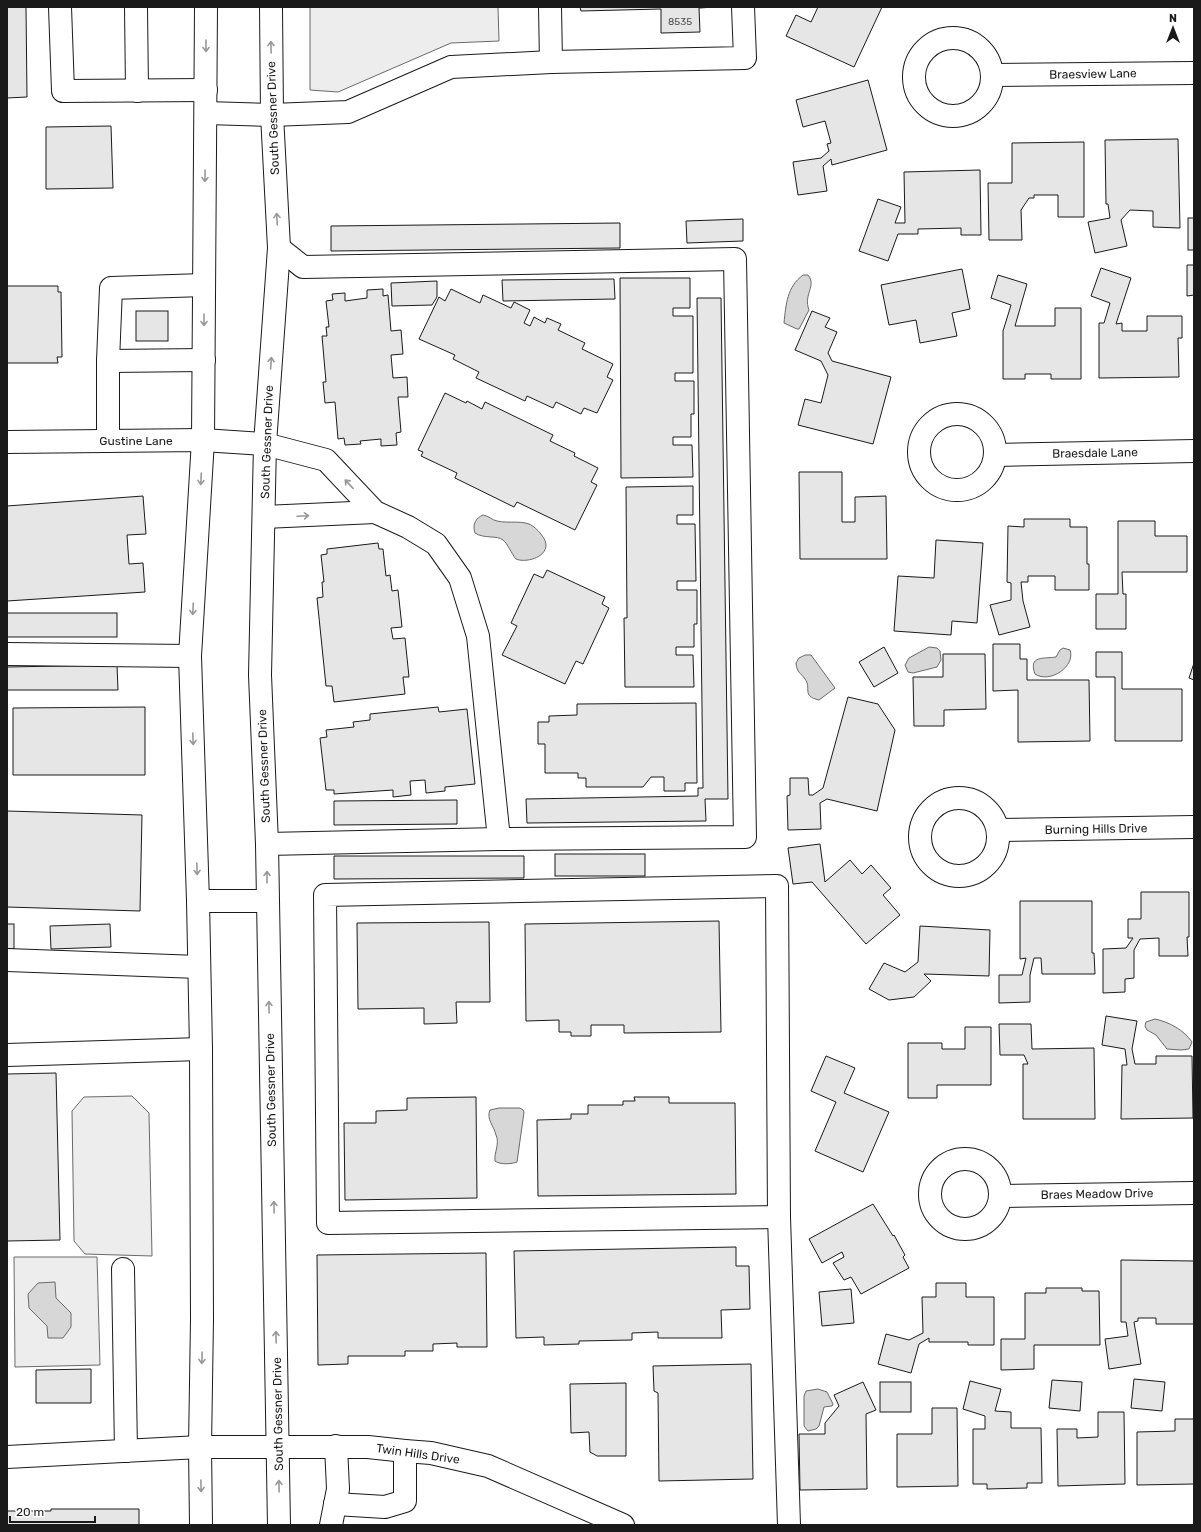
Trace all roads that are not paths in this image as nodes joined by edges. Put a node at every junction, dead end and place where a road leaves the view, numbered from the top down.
1 (60, 7) edge
2 (136, 7) edge
3 (206, 7) edge
4 (271, 7) edge
5 (550, 7) edge
6 (743, 7) edge
7 (551, 62) junction
8 (1194, 73) edge
9 (992, 75) dead end
10 (206, 90) junction
11 (137, 91) junction
12 (206, 113) junction
13 (272, 115) junction
14 (279, 248) junction
15 (204, 285) junction
16 (204, 360) junction
17 (108, 361) junction
18 (203, 440) junction
19 (108, 441) junction
20 (7, 442) edge
21 (265, 444) junction
22 (1194, 451) edge
23 (995, 455) dead end
24 (375, 512) junction
25 (264, 517) junction
26 (7, 654) edge
27 (190, 656) junction
28 (1194, 827) edge
29 (998, 830) dead end
30 (499, 838) junction
31 (267, 844) junction
32 (198, 901) junction
33 (267, 901) junction
34 (7, 960) edge
35 (199, 967) junction
36 (201, 1048) junction
37 (7, 1056) edge
38 (1194, 1193) edge
39 (1001, 1196) dead end
40 (779, 1217) junction
41 (123, 1269) dead end
42 (279, 1446) junction
43 (336, 1446) junction
44 (200, 1447) junction
45 (126, 1451) junction
46 (405, 1451) junction
47 (7, 1457) edge
48 (335, 1504) junction
49 (201, 1525) edge
50 (279, 1525) edge
51 (331, 1525) edge
52 (623, 1525) edge
53 (790, 1525) edge

1 - 11 main road
2 - 11 main road
3 -> 10 main road
13 -> 4 main road, South Gessner Drive
5 - 7 main road
6 - 7 main road
7 - 13 main road
8 - 9 main road, Braesview Lane
10 - 11 main road
10 - 12 main road
12 - 13 main road
12 -> 15 main road
14 -> 13 main road, South Gessner Drive
21 -> 14 main road, South Gessner Drive
14 - 30 main road
15 -> 16 main road
15 - 17 main road
16 - 17 main road
16 - 18 main road
17 - 19 main road
18 - 19 main road, Gustine Lane
18 - 21 main road, Gustine Lane
18 -> 27 main road
19 - 20 main road, Gustine Lane
24 -> 21 main road, Gustine Lane
21 - 25 main road, South Gessner Drive
22 - 23 main road, Braesdale Lane
25 -> 24 main road
24 - 30 main road
25 - 31 main road, South Gessner Drive
26 - 27 main road
27 -> 32 main road
28 - 29 main road, Burning Hills Drive
30 - 31 main road
33 -> 31 main road, South Gessner Drive
32 - 33 main road
32 - 35 main road
42 -> 33 main road, South Gessner Drive
34 - 35 main road
35 - 36 main road
36 - 37 main road
36 -> 44 main road
38 - 39 main road, Braes Meadow Drive
40 - 40 main road
40 - 53 main road
41 - 45 main road
42 - 43 main road, Twin Hills Drive
42 - 44 main road, Twin Hills Drive
50 -> 42 main road, South Gessner Drive
43 - 46 main road, Twin Hills Drive
43 - 48 main road
44 - 45 main road, Twin Hills Drive
44 -> 49 main road
45 - 47 main road, Twin Hills Drive
46 - 48 main road
46 - 52 main road, Twin Hills Drive
48 - 51 main road

